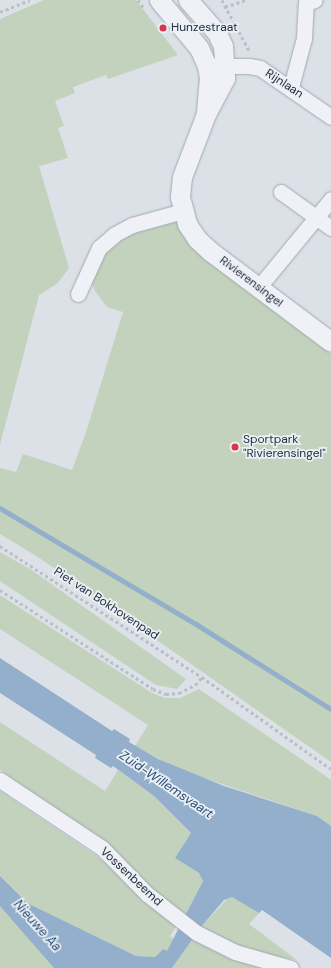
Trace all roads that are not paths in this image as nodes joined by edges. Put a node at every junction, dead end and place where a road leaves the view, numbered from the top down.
1 (159, 0) edge
2 (188, 0) edge
3 (315, 0) edge
4 (216, 66) junction
5 (291, 87) junction
6 (331, 117) edge
7 (281, 192) dead end
8 (331, 199) edge
9 (183, 211) junction
10 (316, 217) junction
11 (331, 228) edge
12 (258, 288) junction
13 (78, 294) dead end
14 (331, 342) edge
15 (0, 780) edge
16 (291, 968) edge

1 - 4 street, Rivierensingel
2 - 4 street, Rivierensingel
3 - 5 street
4 - 5 street, Rijnlaan
4 - 9 street, Rivierensingel
5 - 6 street, Rijnlaan
7 - 10 street
8 - 10 street
9 - 12 street, Rivierensingel
9 - 13 street
10 - 11 street
10 - 12 street
12 - 14 street, Rivierensingel
15 - 16 street, Vossenbeemd

